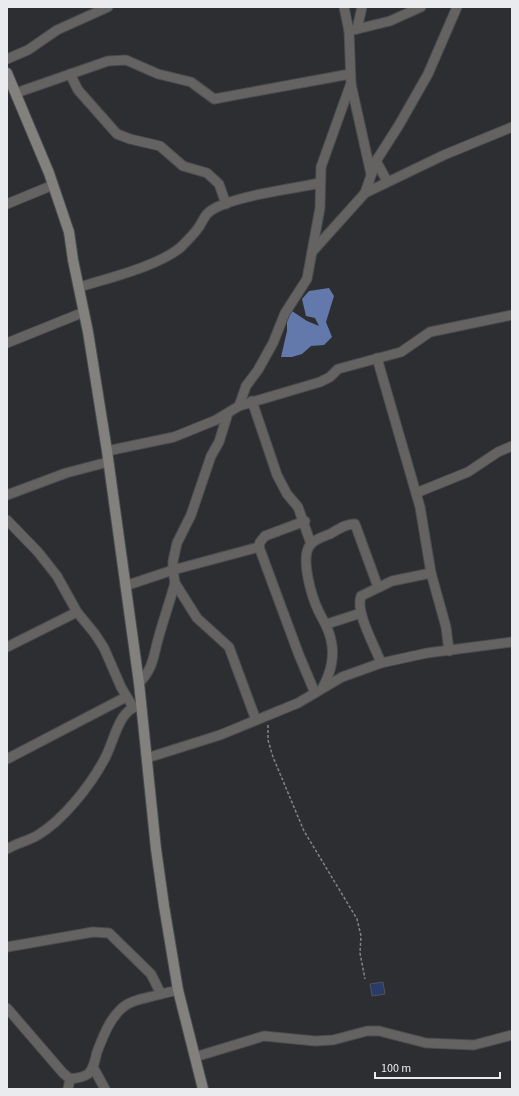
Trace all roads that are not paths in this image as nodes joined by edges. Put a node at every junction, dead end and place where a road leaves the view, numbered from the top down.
1 (108, 7) edge
2 (344, 7) edge
3 (362, 7) edge
4 (421, 7) edge
5 (457, 7) edge
6 (353, 30) junction
7 (7, 59) edge
8 (7, 73) edge
9 (70, 74) junction
10 (350, 78) junction
11 (16, 93) junction
12 (512, 127) edge
13 (376, 161) junction
14 (371, 174) junction
15 (387, 181) junction
16 (320, 183) junction
17 (53, 185) junction
18 (365, 193) junction
19 (7, 204) edge
20 (226, 204) junction
21 (312, 252) junction
22 (80, 287) junction
23 (84, 312) junction
24 (512, 315) edge
25 (7, 343) edge
26 (378, 358) junction
27 (252, 401) junction
28 (239, 406) junction
29 (228, 413) junction
30 (512, 446) edge
31 (107, 457) junction
32 (416, 493) junction
33 (7, 495) edge
34 (7, 520) edge
35 (305, 522) junction
36 (311, 544) junction
37 (259, 547) junction
38 (173, 570) junction
39 (431, 573) junction
40 (175, 583) junction
41 (125, 586) junction
42 (378, 587) junction
43 (77, 612) junction
44 (361, 613) junction
45 (327, 624) junction
46 (512, 642) edge
47 (7, 647) edge
48 (449, 651) junction
49 (381, 663) junction
50 (139, 683) junction
51 (323, 687) junction
52 (315, 692) junction
53 (126, 697) junction
54 (137, 706) junction
55 (256, 720) junction
56 (147, 758) junction
57 (7, 759) edge
58 (7, 849) edge
59 (7, 947) edge
60 (178, 990) junction
61 (161, 994) junction
62 (7, 1008) edge
63 (512, 1035) edge
64 (195, 1057) junction
65 (93, 1067) junction
66 (70, 1079) junction
67 (68, 1089) edge
68 (105, 1089) edge
69 (203, 1089) edge

1 - 7 street
2 - 6 street
3 - 6 street
4 - 6 street
5 - 13 street
6 - 10 street
8 - 11 street
9 - 10 street
9 - 11 street
9 - 20 street
10 - 14 street
10 - 16 street
11 - 17 street
12 - 15 street
13 - 14 street
13 - 15 street
14 - 18 street
15 - 18 street
16 - 20 street
16 - 21 street
17 - 19 street
17 - 22 street
18 - 21 street
20 - 22 street
21 - 28 street
22 - 23 street
23 - 25 street
23 - 31 street
24 - 26 street
26 - 27 street
26 - 32 street
27 - 28 street
27 - 35 street
28 - 29 street
29 - 31 street
29 - 38 street
30 - 32 street
31 - 33 street
31 - 41 street
32 - 39 street
34 - 43 street
35 - 36 street
35 - 37 street
36 - 42 street
36 - 45 street
37 - 38 street
37 - 52 street
38 - 40 street
38 - 41 street
39 - 42 street
39 - 48 street
40 - 50 street
40 - 55 street
41 - 50 street
42 - 44 street
43 - 47 street
43 - 53 street
44 - 45 street
44 - 49 street
45 - 51 street
46 - 48 street
48 - 49 street
49 - 51 street
50 - 54 street
51 - 52 street
52 - 55 street
53 - 54 street
53 - 57 street
54 - 56 street
54 - 58 street
55 - 56 street
56 - 60 street
59 - 61 street
60 - 61 street
60 - 64 street
61 - 65 street
62 - 66 street
63 - 64 street
64 - 69 street
65 - 66 street
65 - 68 street
66 - 67 street

